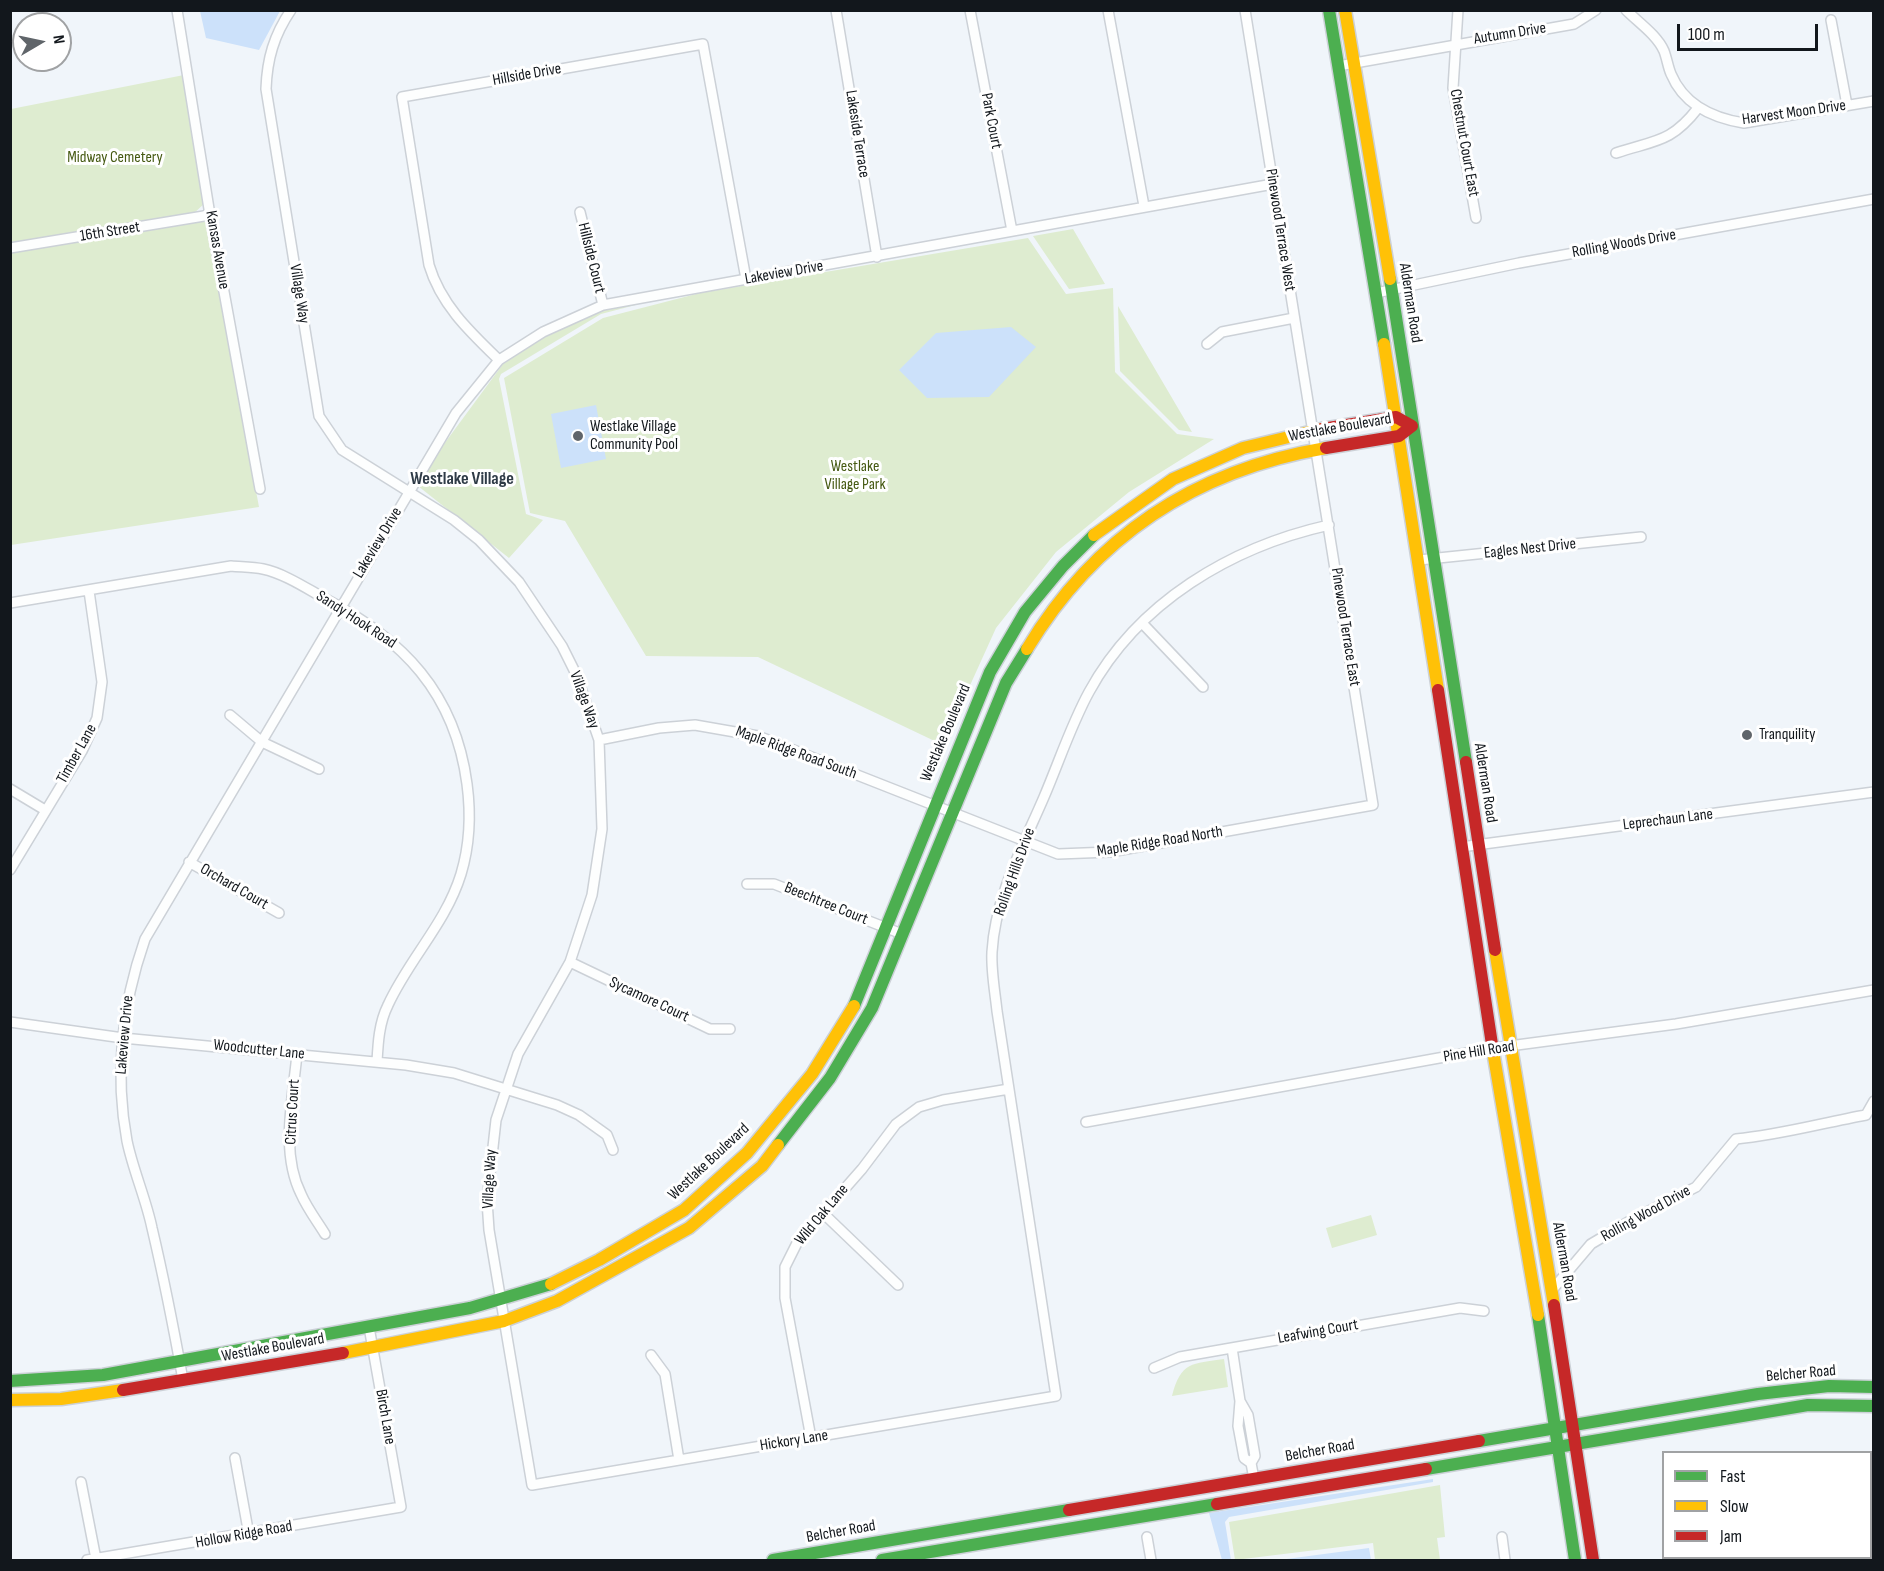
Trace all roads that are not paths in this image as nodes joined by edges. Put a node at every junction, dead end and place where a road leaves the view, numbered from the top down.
1 (177, 10) edge
2 (291, 10) edge
3 (836, 10) edge
4 (970, 10) edge
5 (1108, 10) edge
6 (1245, 10) edge
7 (1329, 10) edge
8 (1345, 10) edge
9 (1458, 10) edge
10 (1596, 10) edge
11 (1626, 10) edge
12 (1831, 20) dead end
13 (1455, 44) junction
14 (1353, 64) junction
15 (1338, 66) junction
16 (1874, 100) edge
17 (1847, 105) junction
18 (1698, 108) junction
19 (1616, 153) dead end
20 (1273, 184) junction
21 (1874, 199) edge
22 (1144, 206) junction
23 (580, 212) dead end
24 (210, 215) junction
25 (1476, 218) dead end
26 (1012, 231) junction
27 (10, 248) edge
28 (877, 256) junction
29 (746, 279) junction
30 (1392, 289) junction
31 (1376, 293) junction
32 (603, 305) junction
33 (1294, 318) junction
34 (1207, 344) dead end
35 (499, 360) junction
36 (1395, 417) junction
37 (1412, 426) junction
38 (1313, 431) junction
39 (1399, 436) junction
40 (1317, 449) junction
41 (260, 489) dead end
42 (409, 492) junction
43 (1329, 525) junction
44 (1641, 537) dead end
45 (1434, 559) junction
46 (1419, 560) junction
47 (89, 591) junction
48 (10, 603) edge
49 (341, 606) junction
50 (1143, 624) junction
51 (1203, 687) dead end
52 (230, 715) dead end
53 (599, 741) junction
54 (262, 742) junction
55 (319, 769) dead end
56 (10, 789) edge
57 (1874, 792) edge
58 (1373, 805) joint
59 (933, 806) junction
60 (45, 810) junction
61 (952, 814) junction
62 (1024, 843) junction
63 (1478, 844) junction
64 (1461, 847) junction
65 (189, 862) junction
66 (10, 870) edge
67 (747, 884) dead end
68 (279, 913) dead end
69 (885, 928) junction
70 (902, 934) junction
71 (570, 962) junction
72 (1874, 990) edge
73 (10, 1022) edge
74 (730, 1029) dead end
75 (123, 1038) junction
76 (1510, 1047) junction
77 (1494, 1048) junction
78 (297, 1054) junction
79 (376, 1062) junction
80 (1009, 1089) junction
81 (505, 1091) junction
82 (1874, 1101) edge
83 (1086, 1122) dead end
84 (613, 1150) dead end
85 (824, 1214) junction
86 (326, 1234) dead end
87 (898, 1285) dead end
88 (1552, 1290) junction
89 (500, 1300) junction
90 (1484, 1311) dead end
91 (504, 1321) junction
92 (369, 1326) junction
93 (373, 1348) junction
94 (1232, 1348) junction
95 (651, 1355) dead end
96 (179, 1361) junction
97 (1154, 1368) dead end
98 (10, 1380) edge
99 (183, 1380) junction
100 (1874, 1387) edge
101 (1056, 1396) joint
102 (10, 1400) edge
103 (1240, 1401) junction
104 (1874, 1406) edge
105 (1249, 1424) junction
106 (1238, 1426) junction
107 (1574, 1426) junction
108 (1557, 1428) junction
109 (811, 1438) junction
110 (1574, 1443) junction
111 (1558, 1444) junction
112 (235, 1458) dead end
113 (679, 1460) junction
114 (1251, 1463) junction
115 (1254, 1479) junction
116 (81, 1482) dead end
117 (532, 1485) joint
118 (1257, 1497) junction
119 (400, 1507) joint
120 (249, 1535) junction
121 (1147, 1537) dead end
122 (1502, 1537) dead end
123 (92, 1560) edge
124 (773, 1560) edge
125 (882, 1560) edge
126 (1151, 1560) edge
127 (1506, 1560) edge
128 (1575, 1560) edge
129 (1593, 1560) edge

1 - 24 street, Kansas Avenue
2 - 42 street, Village Way
3 - 28 street, Lakeside Terrace
4 - 26 street, Park Court
5 - 22 street
6 - 20 street, Pinewood Terrace West
7 - 15 main road, Alderman Road
8 - 14 main road, Alderman Road
9 - 13 street, Chestnut Court East
10 - 13 street, Autumn Drive
11 - 18 street, Harvest Moon Drive
12 - 17 street
13 - 14 street
13 - 25 street, Chestnut Court East
14 - 15 street
14 - 30 main road, Alderman Road
15 - 31 main road, Alderman Road
16 - 17 street, Harvest Moon Drive
17 - 18 street, Harvest Moon Drive
18 - 19 street
20 - 22 street, Lakeview Drive
20 - 33 street, Pinewood Terrace West
21 - 30 street, Rolling Woods Drive
22 - 26 street, Lakeview Drive
23 - 32 street, Hillside Court
24 - 27 street, 16th Street
24 - 41 street, Kansas Avenue
26 - 28 street, Lakeview Drive
28 - 29 street, Lakeview Drive
29 - 32 street, Lakeview Drive
29 - 35 street, Hillside Drive
30 - 31 street, Rolling Woods Drive
30 - 37 main road, Alderman Road
31 - 36 main road, Alderman Road
32 - 35 street, Lakeview Drive
33 - 34 street
33 - 38 street, Pinewood Terrace West
35 - 42 street, Lakeview Drive
36 - 37 main road, Westlake Boulevard
36 - 38 main road, Westlake Boulevard
36 - 39 main road, Alderman Road
37 - 39 main road, Westlake Boulevard
37 - 45 main road, Alderman Road
38 - 40 street, Pinewood Terrace West
38 - 59 main road, Westlake Boulevard
39 - 40 main road, Westlake Boulevard
39 - 46 main road, Alderman Road
40 - 43 street, Pinewood Terrace East
40 - 61 main road, Westlake Boulevard
42 - 49 street, Lakeview Drive
42 - 53 street, Village Way
43 - 50 street, Rolling Hills Drive
43 - 58 street, Pinewood Terrace East
44 - 45 street, Eagles Nest Drive
45 - 46 street, Eagles Nest Drive
45 - 63 main road, Alderman Road
46 - 64 main road, Alderman Road
47 - 48 street, Sandy Hook Road
47 - 49 street, Sandy Hook Road
47 - 60 street, Timber Lane
49 - 54 street, Lakeview Drive
49 - 79 street, Sandy Hook Road
50 - 51 street
50 - 62 street, Rolling Hills Drive
52 - 54 street
53 - 59 street, Maple Ridge Road South
53 - 71 street, Village Way
54 - 55 street
54 - 65 street, Lakeview Drive
56 - 60 street
57 - 63 street, Leprechaun Lane
58 - 62 street, Maple Ridge Road North
59 - 61 street, Maple Ridge Road South
59 - 69 main road, Westlake Boulevard
60 - 66 street, Timber Lane
61 - 62 street, Maple Ridge Road North
61 - 70 main road, Westlake Boulevard
62 - 80 street, Rolling Hills Drive
63 - 64 street, Leprechaun Lane
63 - 76 main road, Alderman Road
64 - 77 main road, Alderman Road
65 - 68 street, Orchard Court
65 - 75 street, Lakeview Drive
67 - 69 street, Beechtree Court
69 - 70 street, Beechtree Court
69 - 89 main road, Westlake Boulevard
70 - 91 main road, Westlake Boulevard
71 - 74 street, Sycamore Court
71 - 81 street, Village Way
72 - 76 street, Pine Hill Road
73 - 75 street, Woodcutter Lane
75 - 78 street, Woodcutter Lane
75 - 96 street, Lakeview Drive
76 - 77 street, Pine Hill Road
76 - 88 main road, Alderman Road
77 - 83 street, Pine Hill Road
77 - 108 main road, Alderman Road
78 - 79 street, Woodcutter Lane
78 - 86 street, Citrus Court
79 - 81 street, Woodcutter Lane
80 - 85 street, Wild Oak Lane
80 - 101 street, Rolling Hills Drive
81 - 84 street, Woodcutter Lane
81 - 89 street, Village Way
82 - 88 street, Rolling Wood Drive
85 - 87 street
85 - 109 street, Wild Oak Lane
88 - 107 main road, Alderman Road
89 - 91 street, Village Way
89 - 92 main road, Westlake Boulevard
90 - 94 street, Leafwing Court
91 - 93 main road, Westlake Boulevard
91 - 117 street, Village Way
92 - 93 street, Birch Lane
92 - 96 main road, Westlake Boulevard
93 - 99 main road, Westlake Boulevard
93 - 119 street, Birch Lane
94 - 97 street, Leafwing Court
94 - 103 street
95 - 113 street
96 - 98 main road, Westlake Boulevard
96 - 99 street, Lakeview Drive
99 - 102 main road, Westlake Boulevard
100 - 107 main road, Belcher Road
101 - 109 street, Hickory Lane
103 - 105 street
103 - 106 street
104 - 110 main road, Belcher Road
105 - 106 street
105 - 114 street
106 - 114 street
107 - 108 main road, Belcher Road
107 - 110 main road, Alderman Road
108 - 111 main road, Alderman Road
108 - 115 main road, Belcher Road
109 - 113 street, Hickory Lane
110 - 111 main road, Belcher Road
110 - 129 main road, Alderman Road
111 - 118 main road, Belcher Road
111 - 128 main road, Alderman Road
112 - 120 street
113 - 117 street, Hickory Lane
114 - 115 street
115 - 118 main road
115 - 124 main road, Belcher Road
116 - 123 street
118 - 125 main road, Belcher Road
119 - 120 street, Hollow Ridge Road
120 - 123 street, Hollow Ridge Road
121 - 126 street
122 - 127 street

